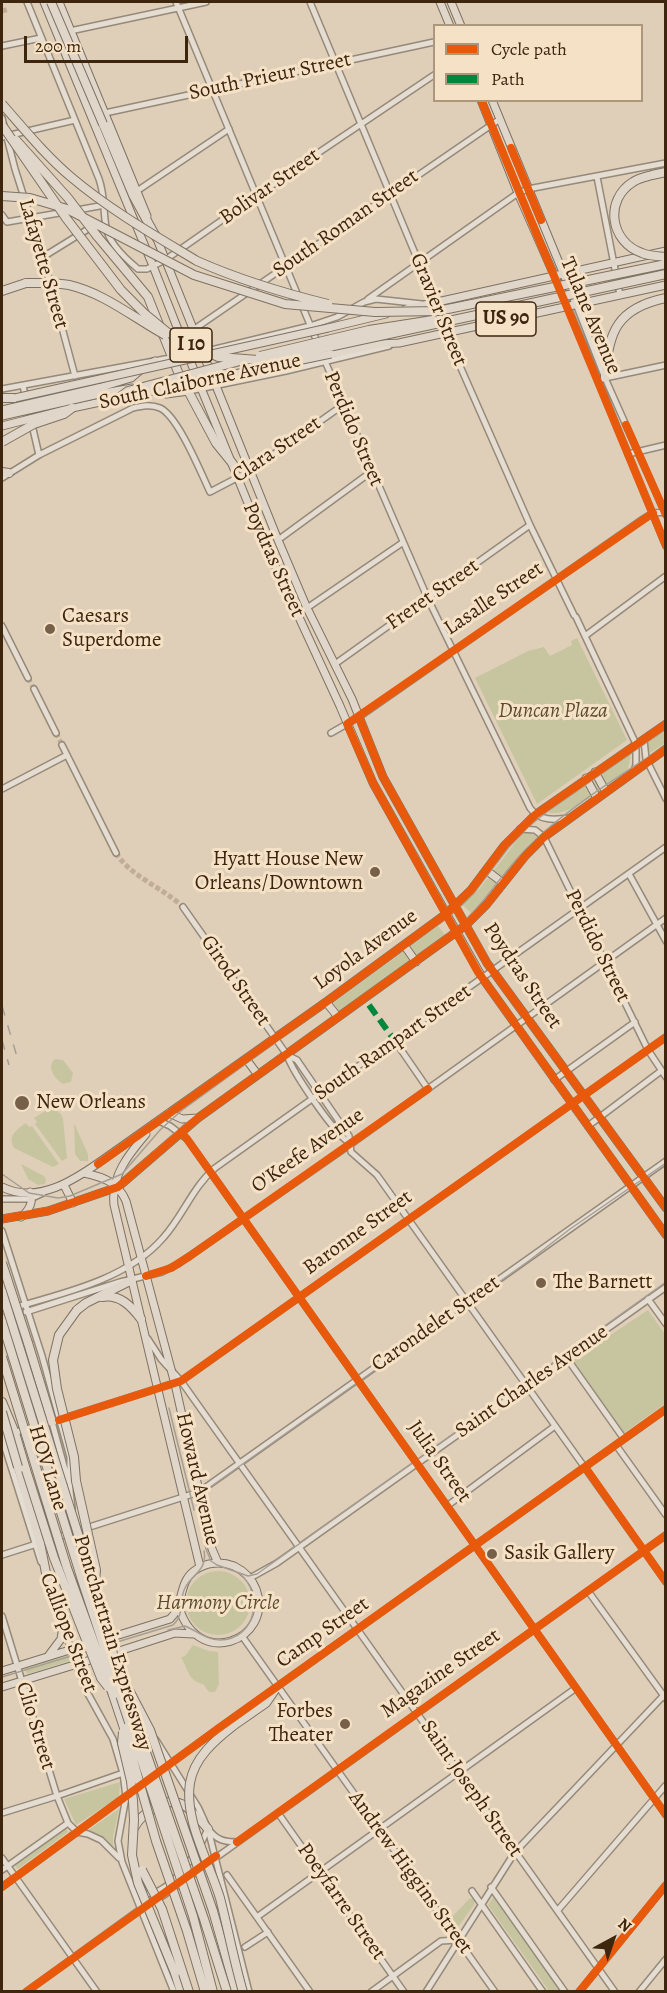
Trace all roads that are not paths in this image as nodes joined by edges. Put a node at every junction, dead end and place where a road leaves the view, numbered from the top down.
1 (27, 2) edge
2 (44, 2) edge
3 (51, 2) edge
4 (59, 2) edge
5 (206, 2) edge
6 (310, 2) edge
7 (440, 2) edge
8 (451, 2) edge
9 (178, 4) edge
10 (449, 24) edge
11 (460, 24) edge
12 (72, 31) junction
13 (58, 34) junction
14 (41, 38) junction
15 (433, 42) edge
16 (2, 46) edge
17 (336, 64) junction
18 (433, 76) edge
19 (212, 89) junction
20 (482, 102) edge
21 (493, 102) edge
22 (2, 104) edge
23 (105, 113) junction
24 (2, 118) edge
25 (500, 119) junction
26 (75, 120) junction
27 (491, 123) junction
28 (2, 124) edge
29 (361, 124) junction
30 (229, 129) junction
31 (4, 137) edge
32 (666, 163) edge
33 (666, 172) edge
34 (597, 177) junction
35 (528, 189) junction
36 (137, 191) junction
37 (518, 193) junction
38 (390, 194) junction
39 (2, 196) edge
40 (257, 197) junction
41 (105, 205) junction
42 (2, 215) edge
43 (31, 218) junction
44 (105, 219) junction
45 (157, 239) junction
46 (666, 251) edge
47 (666, 256) edge
48 (43, 257) junction
49 (165, 260) junction
50 (615, 261) junction
51 (419, 263) junction
52 (666, 264) edge
53 (153, 266) junction
54 (286, 266) junction
55 (563, 274) junction
56 (666, 274) edge
57 (554, 276) junction
58 (666, 285) edge
59 (2, 291) edge
60 (620, 294) junction
61 (666, 298) edge
62 (364, 302) junction
63 (430, 304) junction
64 (576, 304) junction
65 (567, 305) junction
66 (350, 310) junction
67 (477, 314) junction
68 (310, 326) junction
69 (193, 330) junction
70 (445, 332) junction
71 (399, 343) junction
72 (201, 351) junction
73 (187, 354) junction
74 (172, 358) junction
75 (155, 361) junction
76 (325, 362) junction
77 (666, 365) edge
78 (75, 376) junction
79 (605, 378) junction
80 (217, 385) junction
81 (23, 386) junction
82 (201, 388) junction
83 (2, 389) edge
84 (99, 391) junction
85 (189, 391) junction
86 (15, 398) joint
87 (119, 398) junction
88 (2, 400) edge
89 (343, 405) junction
90 (72, 408) junction
91 (2, 410) edge
92 (2, 416) edge
93 (2, 426) edge
94 (2, 442) edge
95 (666, 445) edge
96 (638, 451) junction
97 (627, 454) junction
98 (39, 456) junction
99 (233, 464) junction
100 (250, 471) junction
101 (371, 472) junction
102 (4, 474) edge
103 (238, 477) junction
104 (653, 513) junction
105 (665, 513) edge
106 (530, 525) junction
107 (278, 540) junction
108 (402, 543) junction
109 (666, 546) edge
110 (666, 576) edge
111 (556, 579) junction
112 (428, 599) junction
113 (307, 608) junction
114 (2, 626) edge
115 (585, 636) junction
116 (453, 650) junction
117 (335, 664) junction
118 (28, 678) tunnel mouth
119 (34, 690) tunnel mouth
120 (359, 717) junction
121 (347, 724) junction
122 (666, 724) edge
123 (56, 733) tunnel mouth
124 (332, 733) dead end
125 (644, 738) junction
126 (636, 744) junction
127 (62, 745) tunnel mouth
128 (666, 748) edge
129 (67, 755) junction
130 (647, 762) junction
131 (634, 771) junction
132 (595, 772) junction
133 (586, 778) junction
134 (2, 789) edge
135 (606, 792) junction
136 (597, 798) junction
137 (666, 799) edge
138 (535, 815) junction
139 (569, 818) junction
140 (409, 823) junction
141 (399, 829) junction
142 (519, 829) junction
143 (544, 837) junction
144 (417, 838) junction
145 (407, 844) junction
146 (666, 848) edge
147 (116, 853) tunnel mouth
148 (486, 870) junction
149 (629, 874) junction
150 (503, 883) junction
151 (456, 906) junction
152 (183, 907) tunnel mouth
153 (580, 910) junction
154 (446, 914) junction
155 (666, 918) edge
156 (466, 925) junction
157 (656, 925) junction
158 (456, 933) junction
159 (666, 941) edge
160 (404, 945) junction
161 (605, 961) junction
162 (416, 962) junction
163 (493, 972) junction
164 (483, 979) junction
165 (326, 1002) junction
166 (338, 1017) junction
167 (526, 1017) junction
168 (635, 1022) junction
169 (516, 1025) junction
170 (666, 1037) edge
171 (275, 1038) junction
172 (395, 1041) junction
173 (648, 1050) junction
174 (287, 1055) junction
175 (246, 1059) junction
176 (565, 1072) junction
177 (663, 1074) edge
178 (258, 1075) junction
179 (554, 1080) junction
180 (428, 1089) junction
181 (320, 1094) junction
182 (583, 1096) junction
183 (314, 1099) junction
184 (571, 1104) junction
185 (169, 1113) junction
186 (198, 1118) junction
187 (599, 1118) junction
188 (156, 1123) junction
189 (588, 1126) junction
190 (181, 1132) junction
191 (351, 1144) junction
192 (666, 1161) edge
193 (211, 1172) junction
194 (84, 1173) junction
195 (643, 1178) junction
196 (64, 1185) junction
197 (630, 1186) junction
198 (2, 1187) edge
199 (115, 1187) junction
200 (31, 1195) junction
201 (2, 1198) edge
202 (73, 1203) junction
203 (666, 1208) edge
204 (21, 1217) junction
205 (243, 1218) junction
206 (2, 1219) edge
207 (409, 1219) junction
208 (131, 1220) junction
209 (118, 1223) junction
210 (663, 1225) edge
211 (2, 1231) edge
212 (666, 1235) edge
213 (141, 1258) junction
214 (2, 1263) edge
215 (129, 1266) junction
216 (147, 1276) junction
217 (132, 1280) junction
218 (666, 1287) edge
219 (2, 1292) edge
220 (299, 1297) junction
221 (97, 1298) junction
222 (648, 1299) junction
223 (467, 1302) junction
224 (24, 1304) junction
225 (2, 1311) edge
226 (27, 1311) junction
227 (141, 1319) junction
228 (2, 1320) edge
229 (666, 1324) edge
230 (145, 1335) junction
231 (2, 1357) edge
232 (566, 1357) junction
233 (169, 1368) junction
234 (358, 1380) junction
235 (178, 1383) junction
236 (526, 1386) junction
237 (159, 1389) junction
238 (2, 1402) edge
239 (666, 1409) edge
240 (2, 1412) edge
241 (56, 1421) junction
242 (555, 1426) junction
243 (15, 1433) junction
244 (2, 1437) edge
245 (624, 1439) junction
246 (616, 1445) junction
247 (417, 1463) junction
248 (240, 1464) junction
249 (585, 1467) junction
250 (199, 1492) junction
251 (184, 1496) junction
252 (447, 1506) junction
253 (666, 1515) edge
254 (76, 1531) junction
255 (666, 1535) edge
256 (38, 1543) junction
257 (476, 1545) junction
258 (299, 1547) junction
259 (643, 1550) junction
260 (2, 1555) edge
261 (218, 1563) junction
262 (200, 1567) junction
263 (250, 1578) junction
264 (666, 1582) edge
265 (48, 1583) joint
266 (94, 1585) junction
267 (588, 1591) junction
268 (178, 1604) junction
269 (2, 1616) edge
270 (63, 1626) junction
271 (535, 1629) junction
272 (359, 1630) junction
273 (194, 1634) junction
274 (242, 1636) junction
275 (108, 1639) junction
276 (71, 1650) junction
277 (113, 1653) junction
278 (49, 1656) junction
279 (76, 1664) junction
280 (16, 1666) junction
281 (2, 1671) edge
282 (120, 1678) junction
283 (21, 1681) junction
284 (2, 1687) edge
285 (277, 1688) junction
286 (576, 1688) junction
287 (113, 1695) junction
288 (665, 1696) edge
289 (417, 1712) junction
290 (124, 1728) junction
291 (616, 1744) junction
292 (172, 1763) junction
293 (336, 1771) junction
294 (459, 1771) junction
295 (123, 1773) junction
296 (666, 1785) edge
297 (57, 1796) junction
298 (126, 1797) junction
299 (654, 1798) junction
300 (2, 1813) edge
301 (278, 1813) junction
302 (666, 1815) edge
303 (68, 1823) junction
304 (208, 1829) junction
305 (378, 1829) junction
306 (77, 1833) junction
307 (237, 1842) junction
308 (515, 1852) junction
309 (216, 1856) junction
310 (2, 1858) edge
311 (122, 1862) junction
312 (7, 1866) junction
313 (2, 1870) edge
314 (319, 1872) junction
315 (227, 1875) dead end
316 (15, 1877) junction
317 (666, 1885) edge
318 (2, 1887) edge
319 (133, 1887) junction
320 (491, 1887) junction
321 (472, 1891) dead end
322 (481, 1904) junction
323 (142, 1908) junction
324 (558, 1910) junction
325 (257, 1917) junction
326 (268, 1932) junction
327 (458, 1940) junction
328 (245, 1947) dead end
329 (73, 1958) junction
330 (666, 1959) edge
331 (598, 1968) junction
332 (393, 1976) junction
333 (492, 1990) edge
334 (26, 1992) edge
335 (97, 1992) edge
336 (174, 1992) edge
337 (181, 1992) edge
338 (189, 1992) edge
339 (205, 1992) edge
340 (213, 1992) edge
341 (227, 1992) edge
342 (236, 1992) edge
343 (243, 1992) edge
344 (249, 1992) edge
345 (310, 1992) edge
346 (371, 1992) edge
347 (404, 1992) edge
348 (426, 1992) edge
349 (543, 1992) edge
350 (565, 1992) edge
351 (579, 1992) edge
352 (615, 1992) edge
353 (639, 1992) edge

1 - 14 street
2 - 13 main road, Poydras Street
3 - 45 highway, bridge
4 - 12 main road, Poydras Street
5 - 9 street
6 - 17 street, Gravier Street
7 - 10 main road
8 - 11 main road
9 - 12 street
9 - 19 street, Perdido Street
12 - 13 street
12 - 23 main road, Poydras Street
13 - 53 main road, Poydras Street
14 - 16 street
14 - 26 street
15 - 17 street, South Prieur Street
17 - 19 street, South Prieur Street
17 - 29 street, Gravier Street
18 - 29 street, Bolivar Street
19 - 23 street, South Prieur Street
19 - 30 street, Perdido Street
20 - 27 main road, Tulane Avenue / US 90
21 - 25 main road, Tulane Avenue
22 - 66 highway, bridge
23 - 36 main road, Poydras Street
24 - 31 street, Lafayette Street
25 - 27 street, South Roman Street
25 - 35 main road, Tulane Avenue
26 - 31 street
26 - 41 street
27 - 37 main road, Tulane Avenue / US 90
27 - 38 street, South Roman Street
28 - 72 highway, I 10, bridge
28 - 74 highway, bridge
29 - 38 street, Gravier Street
29 - 40 street, Bolivar Street
30 - 36 street
30 - 40 street, Perdido Street
31 - 43 street, Lafayette Street
32 - 34 street
33 - 47 highway, bridge
34 - 35 street
34 - 50 street
35 - 37 street
35 - 55 main road, Tulane Avenue
36 - 45 main road, Poydras Street
37 - 51 street
37 - 57 main road, Tulane Avenue / US 90
38 - 51 street, Gravier Street
38 - 54 street, South Roman Street
39 - 66 highway, bridge
40 - 49 street, Bolivar Street
40 - 54 street, Perdido Street
41 - 43 street
41 - 44 street
42 - 43 street
43 - 48 street, Lafayette Street
44 - 48 street
44 - 53 street
45 - 49 main road, Poydras Street
46 - 50 main road, South Claiborne Avenue
48 - 78 street, Lafayette Street
49 - 53 street, Bolivar Street
49 - 69 main road, Poydras Street
50 - 55 main road, South Claiborne Avenue
50 - 60 street
51 - 62 street
51 - 63 street, Gravier Street
52 - 66 highway, bridge
53 - 73 main road, Poydras Street
54 - 68 street, Perdido Street
54 - 69 street, South Roman Street
55 - 57 main road, South Claiborne Avenue
55 - 64 main road, Tulane Avenue
56 - 67 highway, I 10, bridge
57 - 63 main road, South Claiborne Avenue / US 90
57 - 65 main road, Tulane Avenue
58 - 60 main road, South Claiborne Avenue
59 - 72 highway, bridge
60 - 64 main road, South Claiborne Avenue
61 - 79 highway
62 - 63 street, South Claiborne Avenue
62 - 68 street, South Claiborne Avenue
63 - 70 street, Gravier Street
63 - 86 main road, South Claiborne Avenue / US 90, bridge
64 - 65 main road, South Claiborne Avenue / US 90
64 - 79 street, Tulane Avenue
65 - 70 main road, South Claiborne Avenue / US 90
65 - 97 street, Tulane Avenue
67 - 72 highway, I 10, bridge
67 - 87 highway, bridge
68 - 72 street, South Claiborne Avenue
68 - 76 street, Perdido Street
69 - 72 main road, Poydras Street
70 - 71 main road, South Claiborne Avenue / US 90
70 - 106 street, Gravier Street
71 - 76 street, South Claiborne Avenue
71 - 87 main road, South Claiborne Avenue / US 90, bridge
72 - 73 street, South Claiborne Avenue
72 - 80 main road, Poydras Street
73 - 74 street, South Claiborne Avenue
73 - 82 main road, Poydras Street
74 - 75 street, South Claiborne Avenue
74 - 85 highway
75 - 78 street, South Claiborne Avenue
75 - 84 main road
76 - 80 street, South Claiborne Avenue
76 - 89 street, Perdido Street
77 - 79 street
78 - 81 street, South Claiborne Avenue
79 - 96 street, Tulane Avenue
80 - 82 street, South Claiborne Avenue
80 - 100 main road, Poydras Street
81 - 83 street, South Claiborne Avenue
81 - 98 street
82 - 85 street, South Claiborne Avenue
82 - 99 main road, Poydras Street
84 - 85 main road
84 - 91 main road, bridge
84 - 92 main road, bridge
85 - 99 highway
86 - 88 highway
87 - 90 main road, South Claiborne Avenue / US 90
89 - 100 street, Clara Street
89 - 101 street, Perdido Street
90 - 93 main road, South Claiborne Avenue / US 90, bridge
90 - 94 highway, bridge
95 - 96 street
96 - 97 street
96 - 105 street, Tulane Avenue
97 - 104 street, Tulane Avenue
98 - 102 street
98 - 103 street, Clara Street
99 - 103 main road, Poydras Street
100 - 103 street, Clara Street
100 - 107 main road, Poydras Street
101 - 107 street
101 - 108 street, Perdido Street
103 - 121 main road, Poydras Street
104 - 105 street, Lasalle Street
104 - 109 street, Tulane Avenue
104 - 111 street, Lasalle Street
106 - 111 street, Gravier Street
106 - 112 street, Freret Street
107 - 113 main road, Poydras Street
108 - 112 street, Perdido Street
108 - 113 street
110 - 115 street
111 - 115 street, Gravier Street
111 - 116 street, Lasalle Street
112 - 116 street, Perdido Street
112 - 117 street, Freret Street
113 - 117 main road, Poydras Street
114 - 118 street
115 - 126 street, Gravier Street
116 - 120 street, Lasalle Street
116 - 138 street, Perdido Street
117 - 120 main road, Poydras Street
119 - 123 street
120 - 121 street, Lasalle Street
120 - 140 main road, Poydras Street
121 - 124 street, Lasalle Street
121 - 141 main road, Poydras Street
122 - 125 main road, Loyola Avenue
125 - 126 main road, Loyola Avenue
125 - 130 street
126 - 131 street, Gravier Street
126 - 132 main road, Loyola Avenue
127 - 129 street
128 - 130 main road, Loyola Avenue
129 - 134 street
129 - 147 street
130 - 131 main road, Loyola Avenue
130 - 137 street
131 - 135 main road, Loyola Avenue
132 - 133 main road, Loyola Avenue
132 - 135 main road
133 - 136 main road
133 - 138 main road, Loyola Avenue
135 - 136 main road, Loyola Avenue
136 - 139 main road, Loyola Avenue
138 - 139 street
138 - 142 main road, Loyola Avenue
139 - 143 main road, Loyola Avenue
140 - 141 main road
140 - 144 main road, Poydras Street
141 - 145 main road, Poydras Street
142 - 143 street
142 - 148 main road, Loyola Avenue
143 - 150 main road, Loyola Avenue
143 - 153 street, Perdido Street
144 - 145 main road
144 - 151 main road, Poydras Street
145 - 154 main road, Poydras Street
146 - 149 street, South Rampart Street
148 - 150 main road
148 - 151 main road, Loyola Avenue
149 - 153 street, South Rampart Street
149 - 157 street
150 - 156 main road, Loyola Avenue
151 - 154 main road, Loyola Avenue
151 - 156 main road, Poydras Street
152 - 171 street, Girod Street
153 - 161 street, Perdido Street
153 - 163 street, South Rampart Street
154 - 158 main road, Poydras Street
154 - 160 main road, Loyola Avenue
155 - 157 street, O'Keefe Avenue
156 - 158 main road, Loyola Avenue
156 - 163 main road, Poydras Street
157 - 159 street
157 - 161 street, O'Keefe Avenue
158 - 162 main road, Loyola Avenue
158 - 164 main road, Poydras Street
160 - 162 main road
160 - 165 main road, Loyola Avenue
161 - 167 street, O'Keefe Avenue
161 - 168 street, Perdido Street
162 - 166 main road, Loyola Avenue
163 - 164 street, South Rampart Street
163 - 167 main road, Poydras Street
164 - 169 main road, Poydras Street
164 - 172 street, South Rampart Street
165 - 166 main road
165 - 171 main road, Loyola Avenue
166 - 174 main road, Loyola Avenue
167 - 169 street, O'Keefe Avenue
167 - 176 main road, Poydras Street
168 - 173 street, Perdido Street
168 - 176 street
169 - 179 main road, Poydras Street
169 - 180 street, O'Keefe Avenue
170 - 173 street, Baronne Street
171 - 174 street, Girod Street
171 - 175 main road, Loyola Avenue
172 - 180 street
172 - 181 street, South Rampart Street
173 - 177 street, Perdido Street
173 - 182 street, Baronne Street
174 - 178 main road, Loyola Avenue
174 - 181 street, Girod Street
174 - 183 street, Girod Street
175 - 178 main road
175 - 185 main road, Loyola Avenue
176 - 179 street
176 - 182 main road, Poydras Street
177 - 187 street
178 - 186 main road, Loyola Avenue
179 - 184 main road, Poydras Street
180 - 191 street, O'Keefe Avenue
181 - 183 street, South Rampart Street
181 - 191 street, Girod Street
182 - 184 street, Baronne Street
182 - 187 main road, Poydras Street
183 - 191 street, Girod Street
183 - 193 street, South Rampart Street
184 - 189 main road, Poydras Street
184 - 207 street, Baronne Street
185 - 186 main road
185 - 188 main road, Loyola Avenue
186 - 190 main road, Loyola Avenue
187 - 189 street
187 - 195 main road, Poydras Street
188 - 190 street, Julia Street
188 - 194 main road, Loyola Avenue
188 - 199 main road
189 - 197 main road, Poydras Street
190 - 193 street, Julia Street
190 - 199 main road, Loyola Avenue
191 - 205 street, O'Keefe Avenue
191 - 207 street, Girod Street
192 - 195 street, Carondelet Street
193 - 205 street, Julia Street
193 - 213 street, South Rampart Street
194 - 196 main road, Loyola Avenue
194 - 199 main road
195 - 197 street, Carondelet Street
195 - 203 main road, Poydras Street
196 - 200 main road, Loyola Avenue
196 - 202 main road
197 - 210 main road, Poydras Street
197 - 223 street, Carondelet Street
198 - 200 main road, Loyola Avenue
199 - 202 main road, Loyola Avenue
199 - 208 main road, Howard Avenue
199 - 209 main road, Howard Avenue
200 - 201 street
200 - 204 main road
202 - 204 main road, Loyola Avenue
204 - 206 main road, Loyola Avenue
205 - 216 street, O'Keefe Avenue
205 - 220 street, Julia Street
207 - 220 street, Baronne Street
207 - 223 street, Girod Street
208 - 209 main road
208 - 213 main road, Howard Avenue
209 - 215 main road, Howard Avenue
210 - 212 main road, Poydras Street
211 - 224 street, Calliope Street
213 - 215 street, South Rampart Street
213 - 216 main road, Howard Avenue
214 - 241 highway, bridge
215 - 217 main road, Howard Avenue
215 - 224 street, South Rampart Street
216 - 217 street, O'Keefe Avenue
216 - 233 main road, Howard Avenue
217 - 221 highway
217 - 226 street, O'Keefe Avenue
217 - 227 main road, Howard Avenue
218 - 222 street, Saint Charles Avenue
219 - 266 highway, Pontchartrain Expressway, bridge
220 - 234 street, Julia Street
220 - 235 street, Baronne Street
221 - 227 highway
221 - 266 highway, bridge
222 - 229 street
222 - 232 street, Saint Charles Avenue
223 - 234 street, Carondelet Street
223 - 236 street, Girod Street
224 - 225 street, South Rampart Street
224 - 226 street, Calliope Street
226 - 228 street, O'Keefe Avenue
226 - 241 street, Calliope Street
227 - 230 main road, Howard Avenue
228 - 340 highway, HOV Lane, bridge
230 - 233 street
230 - 237 main road, Howard Avenue
231 - 287 highway, Pontchartrain Expressway, bridge
232 - 236 street, Saint Charles Avenue
232 - 245 street
233 - 235 main road, Howard Avenue
234 - 247 street, Julia Street
234 - 248 street, Carondelet Street
235 - 237 street, Baronne Street
235 - 248 street, Saint Joseph Street
235 - 250 main road, Howard Avenue
236 - 242 street, Girod Street
236 - 247 street, Saint Charles Avenue
237 - 241 street, Baronne Street
237 - 251 main road, Howard Avenue
238 - 243 highway
239 - 245 street, Camp Street
240 - 256 highway, bridge
241 - 243 street, Baronne Street
241 - 254 street, Calliope Street
242 - 249 street, Girod Street
242 - 252 street
243 - 244 street, Baronne Street
243 - 287 highway, bridge
244 - 256 street
245 - 246 street, Camp Street
246 - 249 street, Camp Street
246 - 253 street
247 - 252 street, Julia Street
247 - 258 street, Saint Charles Avenue
248 - 250 street, Carondelet Street
248 - 258 street, Saint Joseph Street
249 - 257 street, Camp Street
249 - 259 street, Girod Street
250 - 251 street, Carondelet Street
250 - 261 main road, Howard Avenue
251 - 254 street, Carondelet Street
251 - 262 main road, Howard Avenue
252 - 257 street, Julia Street
254 - 256 street, Carondelet Street
254 - 275 street, Calliope Street
255 - 259 street, Magazine Street
256 - 260 street, Carondelet Street
256 - 265 highway
257 - 271 street, Julia Street
257 - 272 street, Camp Street
258 - 263 street, Saint Charles Avenue
258 - 272 street, Saint Joseph Street
259 - 264 street, Girod Street
259 - 267 street, Magazine Street
261 - 262 main road
261 - 263 main road
262 - 268 main road
263 - 274 main road
265 - 270 street, Calliope Street
266 - 282 highway, Pontchartrain Expressway, bridge
267 - 271 street, Magazine Street
267 - 288 street
268 - 273 main road
268 - 275 main road
269 - 280 street, Clio Street
270 - 276 street, Calliope Street
270 - 278 main road
271 - 286 street, Julia Street
271 - 289 street, Magazine Street
272 - 285 street, Camp Street
272 - 289 street, Saint Joseph Street
273 - 274 main road
273 - 277 main road
274 - 285 street, Andrew Higgins Street
275 - 276 main road
275 - 277 street, Calliope Street
276 - 278 main road
276 - 279 street, Calliope Street
277 - 279 main road
277 - 292 street, Calliope Street
278 - 280 main road
279 - 283 main road
279 - 295 street, Calliope Street
280 - 281 main road
280 - 283 street, Clio Street
282 - 341 highway, Pontchartrain Expressway, bridge
282 - 342 highway, bridge
283 - 284 main road
283 - 297 street, Clio Street
285 - 292 street, Camp Street
285 - 293 street, Andrew Higgins Street
285 - 343 highway, bridge
286 - 291 street, Julia Street
286 - 294 street
287 - 290 highway, Pontchartrain Expressway
288 - 291 street
289 - 293 street, Magazine Street
289 - 294 street, Saint Joseph Street
290 - 337 highway, bridge
290 - 339 highway, Pontchartrain Expressway, bridge
291 - 299 street, Julia Street
291 - 308 street
292 - 295 street
292 - 298 street, Camp Street
292 - 304 street, Calliope Street
293 - 301 street, Magazine Street
293 - 305 street, Andrew Higgins Street
294 - 305 street
294 - 308 street, Saint Joseph Street
295 - 297 street
295 - 298 street, Calliope Street
296 - 299 street
297 - 300 street
297 - 303 street, Clio Street
298 - 306 street, Camp Street
298 - 311 street, Calliope Street
299 - 302 street, Julia Street
299 - 324 street
301 - 307 street, Magazine Street
301 - 314 street, Poeyfarre Street
303 - 306 street, Clio Street
303 - 312 street
304 - 307 street
304 - 309 street, Calliope Street
304 - 319 street
304 - 338 highway, bridge
305 - 314 street
305 - 327 street, Andrew Higgins Street
306 - 311 street, Calliope Street
306 - 316 street, Camp Street
307 - 309 street, Magazine Street
308 - 320 street
308 - 324 street, Saint Joseph Street
309 - 323 street, Magazine Street
309 - 344 street, Calliope Street
310 - 312 street
311 - 319 street, Calliope Street
312 - 313 street
312 - 316 street
314 - 325 street
314 - 332 street, Poeyfarre Street
315 - 325 street
316 - 318 street, Camp Street
316 - 329 street
317 - 331 street
319 - 323 street, Calliope Street
320 - 322 street
320 - 350 street
321 - 322 street
322 - 327 street
322 - 349 street
323 - 329 street, Magazine Street
323 - 336 street, Calliope Street
324 - 331 street, Saint Joseph Street
325 - 326 street
326 - 328 street
326 - 345 street
327 - 332 street
327 - 333 street, Andrew Higgins Street
327 - 348 street
329 - 334 street, Magazine Street
329 - 335 street
330 - 353 street
331 - 351 street
331 - 352 street, Saint Joseph Street
332 - 346 street
332 - 347 street, Poeyfarre Street

